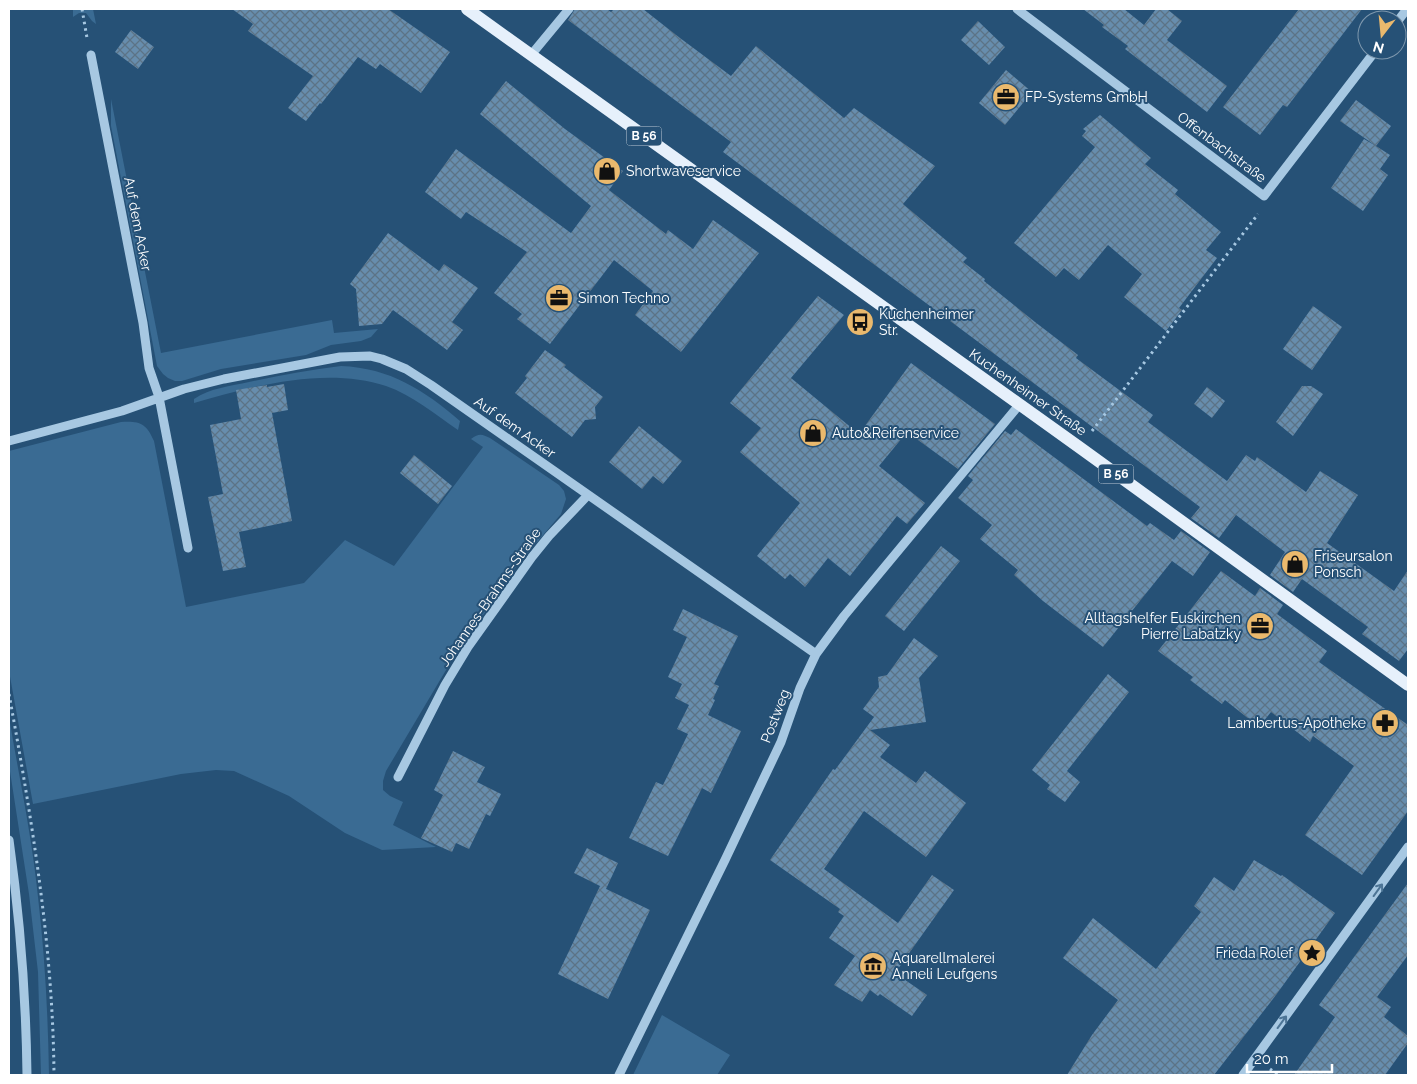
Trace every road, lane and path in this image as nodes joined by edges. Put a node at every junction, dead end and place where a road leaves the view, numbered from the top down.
1 (82, 9) edge
2 (466, 9) edge
3 (569, 9) edge
4 (1017, 9) edge
5 (83, 15) dead end
6 (91, 55) dead end
7 (531, 55) junction
8 (1368, 60) edge
9 (1264, 196) junction
10 (159, 397) junction
11 (1019, 405) junction
12 (9, 441) edge
13 (1079, 447) junction
14 (588, 495) junction
15 (188, 548) dead end
16 (816, 654) junction
17 (1408, 686) edge
18 (9, 694) edge
19 (398, 777) dead end
20 (9, 840) edge
21 (1408, 848) edge
22 (27, 1075) edge
23 (54, 1075) edge
24 (619, 1075) edge
25 (1243, 1075) edge

1 - 5 path
2 - 7 main road, Kuchenheimer Straße / B 56
3 - 7 street
4 - 9 street, Offenbachstraße
6 - 10 street, Auf dem Acker
7 - 11 main road, Kuchenheimer Straße / B 56
8 - 9 street, Offenbachstraße
9 - 13 path
10 - 12 street, Auf dem Acker
10 - 14 street, Auf dem Acker
10 - 15 street, Auf dem Acker
11 - 13 main road, Kuchenheimer Straße / B 56
11 - 16 street, Postweg
13 - 17 main road, Kuchenheimer Straße / B 56
14 - 16 street, Auf dem Acker
14 - 19 street, Johannes-Brahms-Straße
16 - 24 street, Postweg
18 - 23 path
20 - 22 street
25 -> 21 street

